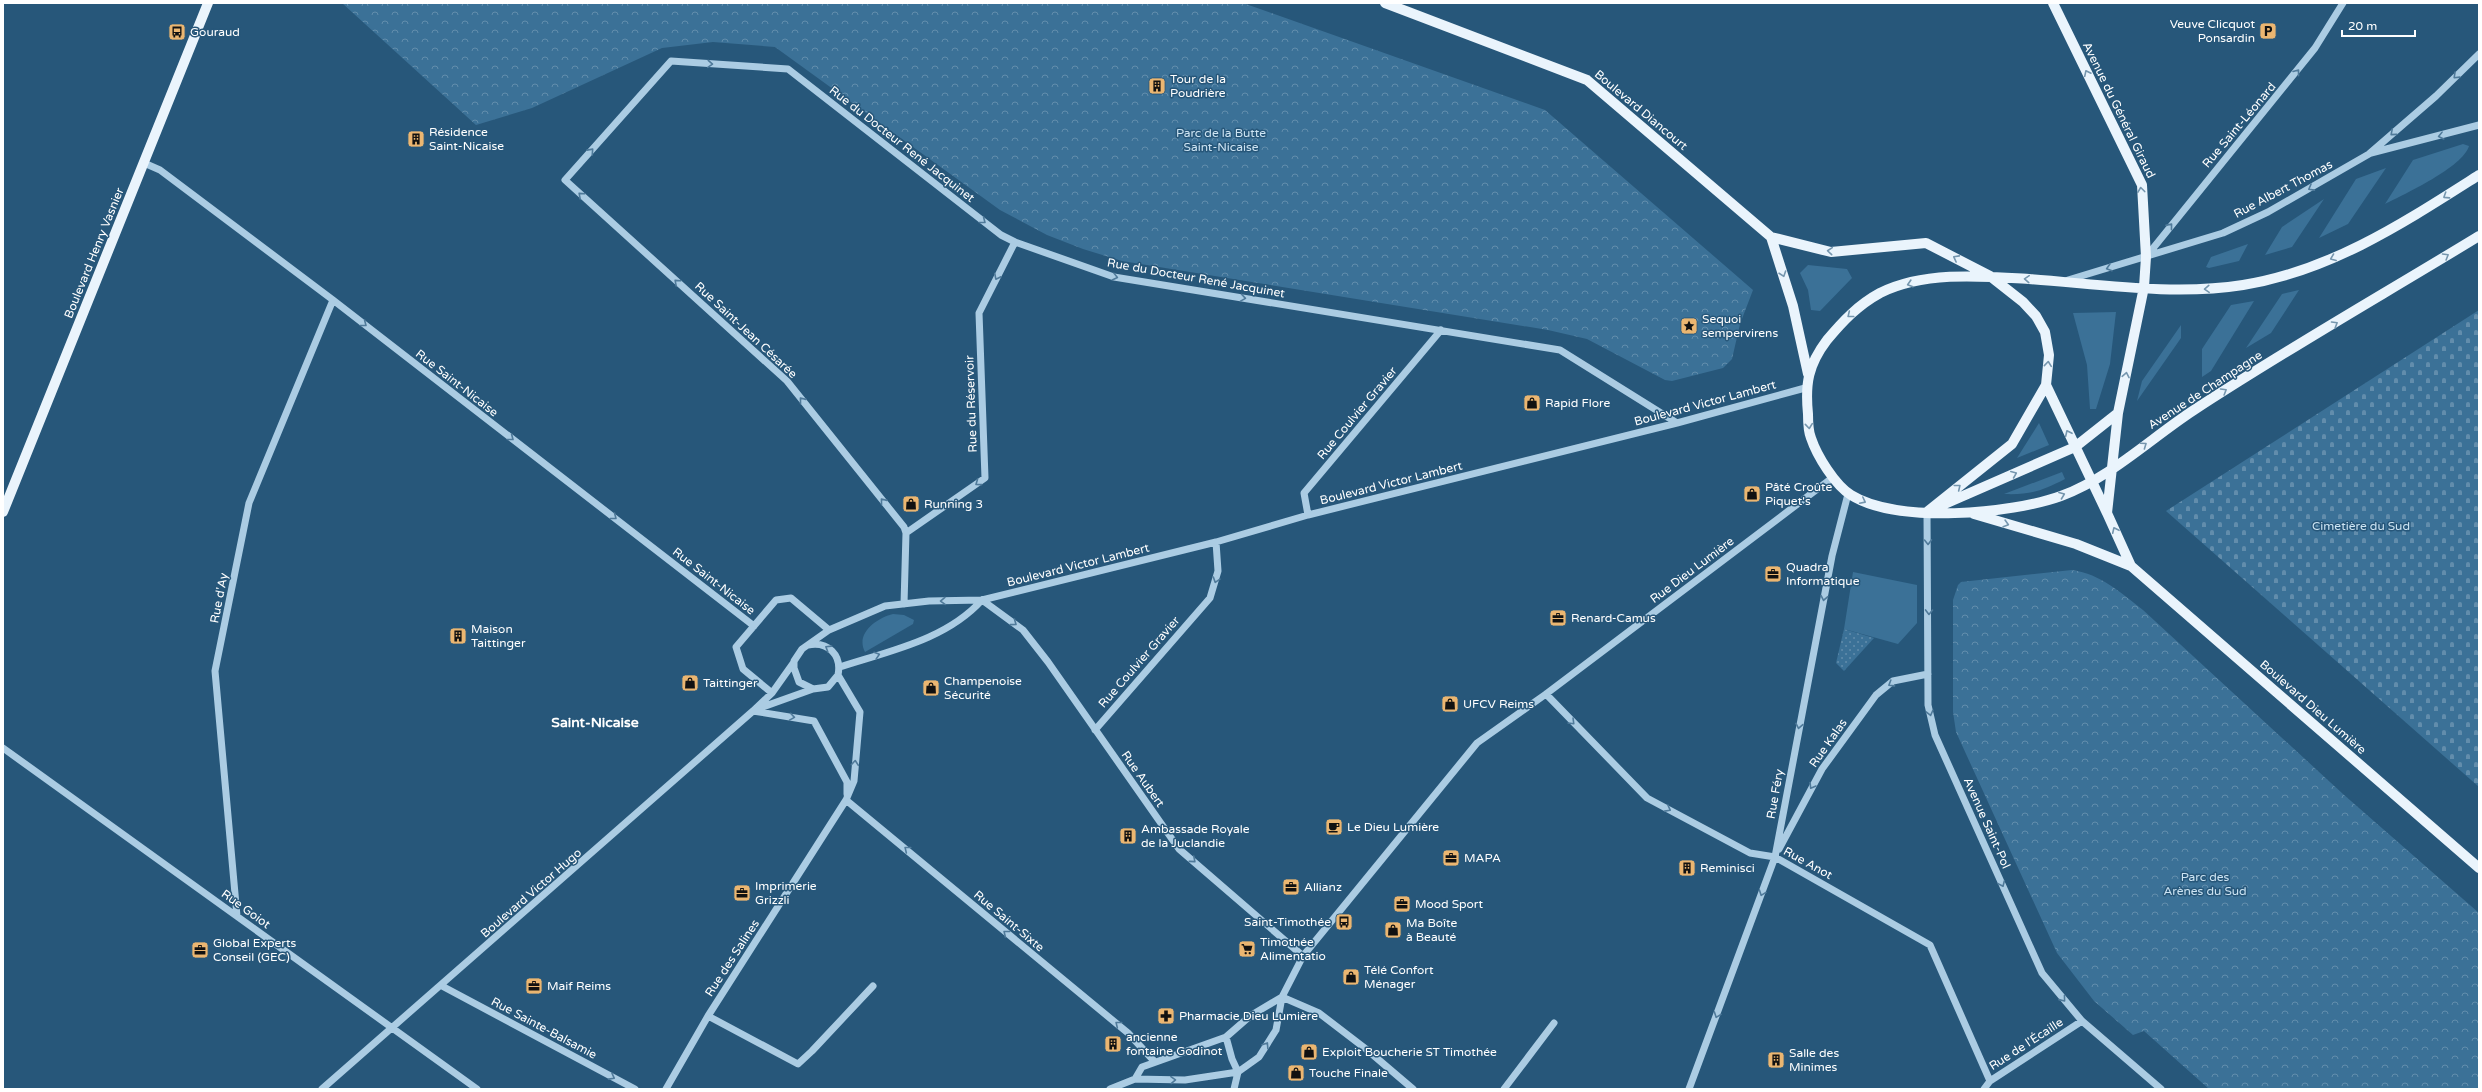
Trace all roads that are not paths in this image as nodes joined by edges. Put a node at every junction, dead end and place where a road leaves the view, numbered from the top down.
1 (208, 3) edge
2 (1385, 3) edge
3 (2053, 3) edge
4 (2343, 3) edge
5 (2479, 54) edge
6 (2479, 125) edge
7 (2369, 154) junction
8 (144, 163) junction
9 (2479, 174) edge
10 (565, 180) joint
11 (2479, 236) edge
12 (1770, 237) junction
13 (1015, 242) junction
14 (2146, 257) junction
15 (1990, 276) junction
16 (2064, 282) junction
17 (2144, 287) junction
18 (333, 300) junction
19 (1441, 330) junction
20 (1808, 374) junction
21 (2046, 385) junction
22 (1805, 388) junction
23 (2118, 413) junction
24 (1677, 423) junction
25 (2076, 447) junction
26 (2112, 468) junction
27 (1832, 478) junction
28 (2091, 480) junction
29 (1848, 494) junction
30 (3, 512) edge
31 (1927, 512) junction
32 (1968, 513) junction
33 (2106, 513) junction
34 (1308, 515) junction
35 (906, 533) junction
36 (1216, 542) junction
37 (2131, 566) junction
38 (982, 600) junction
39 (904, 604) junction
40 (754, 626) junction
41 (829, 630) junction
42 (808, 645) junction
43 (794, 661) junction
44 (840, 667) junction
45 (1928, 674) junction
46 (838, 675) junction
47 (813, 689) junction
48 (772, 693) junction
49 (1546, 694) junction
50 (753, 711) junction
51 (1095, 730) junction
52 (3, 748) edge
53 (846, 800) junction
54 (1776, 857) junction
55 (2479, 868) edge
56 (237, 916) junction
57 (1303, 956) junction
58 (442, 986) junction
59 (873, 986) dead end
60 (1282, 997) junction
61 (708, 1016) junction
62 (2082, 1021) junction
63 (1554, 1023) dead end
64 (392, 1027) junction
65 (1226, 1037) junction
66 (1155, 1062) junction
67 (1238, 1072) junction
68 (1135, 1079) junction
69 (1990, 1081) junction
70 (322, 1089) edge
71 (477, 1089) edge
72 (635, 1089) edge
73 (666, 1089) edge
74 (1110, 1089) edge
75 (1234, 1089) edge
76 (1413, 1089) edge
77 (1504, 1089) edge
78 (1689, 1089) edge
79 (1984, 1089) edge
80 (2161, 1089) edge

1 - 8 main road, Boulevard Henry Vasnier
2 - 12 main road, Boulevard Diancourt
14 -> 3 main road, Avenue du Général Giraud
14 -> 4 street, Rue Saint-Léonard
5 -> 7 street, Rue Albert Thomas
6 -> 7 street
7 -> 14 street, Rue Albert Thomas
8 - 18 street, Rue Saint-Nicaise
8 - 30 main road, Boulevard Henry Vasnier
9 -> 17 main road
10 -> 13 street, Rue du Docteur René Jacquinet
35 -> 10 street, Rue Saint-Jean Césarée
26 -> 11 main road, Avenue de Champagne
15 -> 12 main road, Boulevard Diancourt
12 -> 20 main road
13 -> 19 street, Rue du Docteur René Jacquinet
13 -> 35 street, Rue du Réservoir
14 -> 16 street, Rue Albert Thomas
14 - 17 main road, Avenue du Général Giraud
16 -> 15 main road
15 -> 20 main road
21 -> 15 main road
16 - 17 main road
23 -> 17 main road, Avenue du Général Giraud
18 -> 40 street, Rue Saint-Nicaise
18 - 56 street, Rue d'Ay
19 - 24 street, Rue du Docteur René Jacquinet
19 - 34 street, Rue Coulvier Gravier
20 - 22 main road, Avenue de Champagne
25 -> 21 main road
31 -> 21 main road
22 - 24 street, Boulevard Victor Lambert
22 -> 27 main road, Avenue de Champagne
23 - 25 main road
23 - 26 main road, Avenue du Général Giraud
24 - 34 street, Boulevard Victor Lambert
25 - 28 main road
31 -> 25 main road
26 - 28 main road, Avenue de Champagne
26 - 33 main road, Avenue du Général Giraud
27 - 29 main road, Avenue de Champagne
27 - 49 street, Rue Dieu Lumière
32 -> 28 main road, Avenue de Champagne
28 - 33 main road
29 -> 31 main road, Avenue de Champagne
29 -> 54 street, Rue Féry
31 - 32 main road, Avenue de Champagne
31 -> 45 street, Avenue Saint-Pol
32 -> 37 main road
37 -> 33 main road
34 - 36 street, Boulevard Victor Lambert
35 - 39 street
36 - 38 street, Boulevard Victor Lambert
36 -> 51 street, Rue Coulvier Gravier
37 - 55 main road, Boulevard Dieu Lumière
38 -> 39 street, Boulevard Victor Lambert
44 -> 38 street
38 -> 51 street, Rue Aubert
39 - 41 street, Boulevard Victor Lambert
40 - 41 street
40 - 48 street
41 - 42 street, Boulevard Victor Lambert
42 - 43 street
44 -> 42 street
43 - 47 street
43 - 48 street, Boulevard Victor Hugo
44 - 46 street
45 -> 54 street, Rue Kalas
45 -> 62 street, Avenue Saint-Pol
46 - 47 street
53 -> 46 street, Rue des Salines
47 - 50 street
48 - 50 street, Boulevard Victor Hugo
49 -> 54 street, Rue Anot
49 - 57 street, Rue Dieu Lumière
50 -> 53 street
50 - 58 street, Boulevard Victor Hugo
51 -> 57 street, Rue Aubert
52 - 56 street, Rue Goiot
53 - 61 street, Rue des Salines
66 -> 53 street, Rue Saint-Sixte
54 - 69 street, Rue Anot
54 -> 78 street, Rue Féry
56 - 64 street, Rue Goiot
57 - 60 street, Rue Dieu Lumière
58 - 64 street, Boulevard Victor Hugo
58 -> 72 street, Rue Sainte-Balsamie
59 - 61 street
60 - 65 street
67 -> 60 street, Rue Dieu Lumière
60 - 76 street
61 - 73 street, Rue des Salines
62 - 69 street, Rue de l'Écaille
62 - 80 street, Avenue Saint-Pol
63 - 77 street
64 - 70 street, Boulevard Victor Hugo
64 - 71 street, Rue Goiot
65 - 66 street
65 - 67 street
66 - 68 street
68 -> 67 street
67 - 75 street
68 - 74 street
69 - 79 street, Rue de l'Écaille

